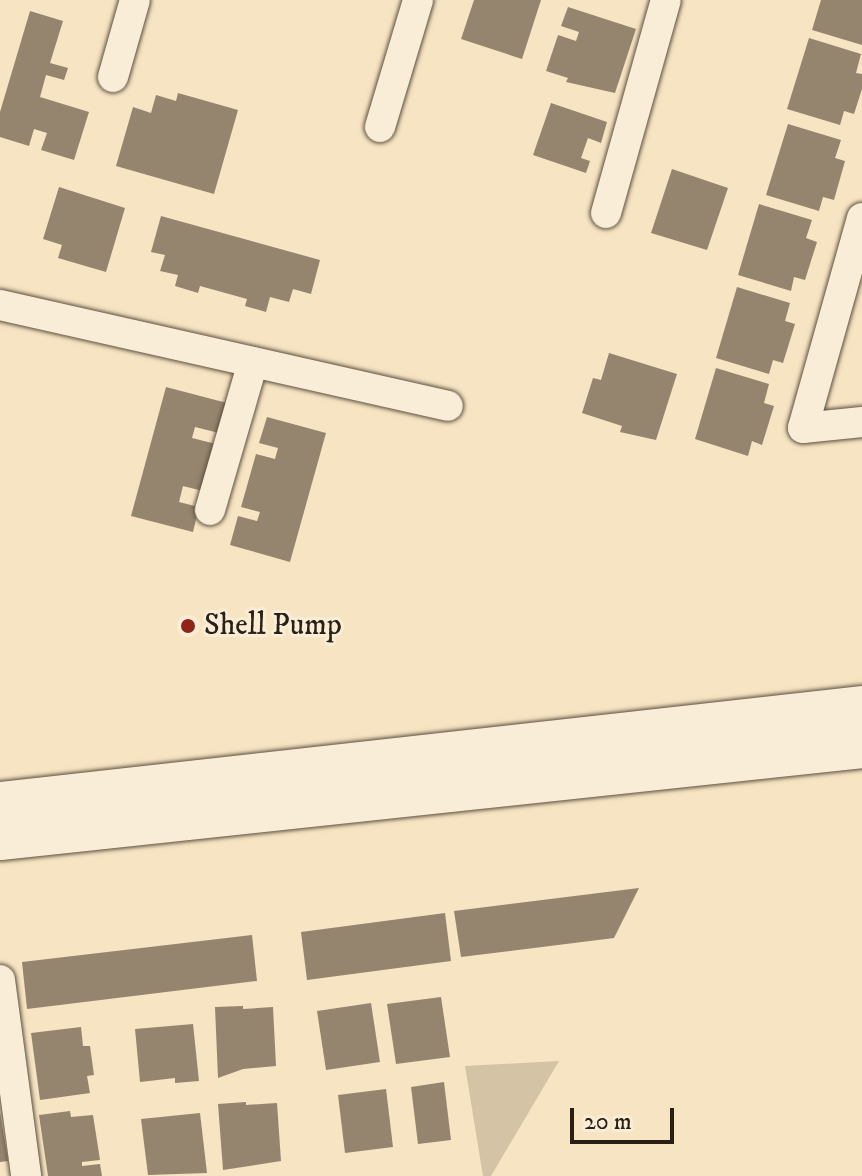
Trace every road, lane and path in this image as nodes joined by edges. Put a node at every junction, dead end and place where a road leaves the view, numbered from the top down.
1 (135, 0) edge
2 (418, 0) edge
3 (666, 0) edge
4 (113, 77) dead end
5 (380, 127) dead end
6 (606, 213) dead end
7 (862, 218) edge
8 (0, 305) edge
9 (253, 362) junction
10 (448, 406) dead end
11 (862, 422) edge
12 (210, 510) dead end
13 (862, 708) edge
14 (862, 746) edge
15 (0, 804) edge
16 (0, 838) edge
17 (0, 980) edge
18 (26, 1176) edge

1 - 4 street
2 - 5 street
3 - 6 street
7 - 11 street
8 - 9 street
9 - 10 street
9 - 12 street
13 - 15 main road
14 - 16 main road
17 - 18 street

